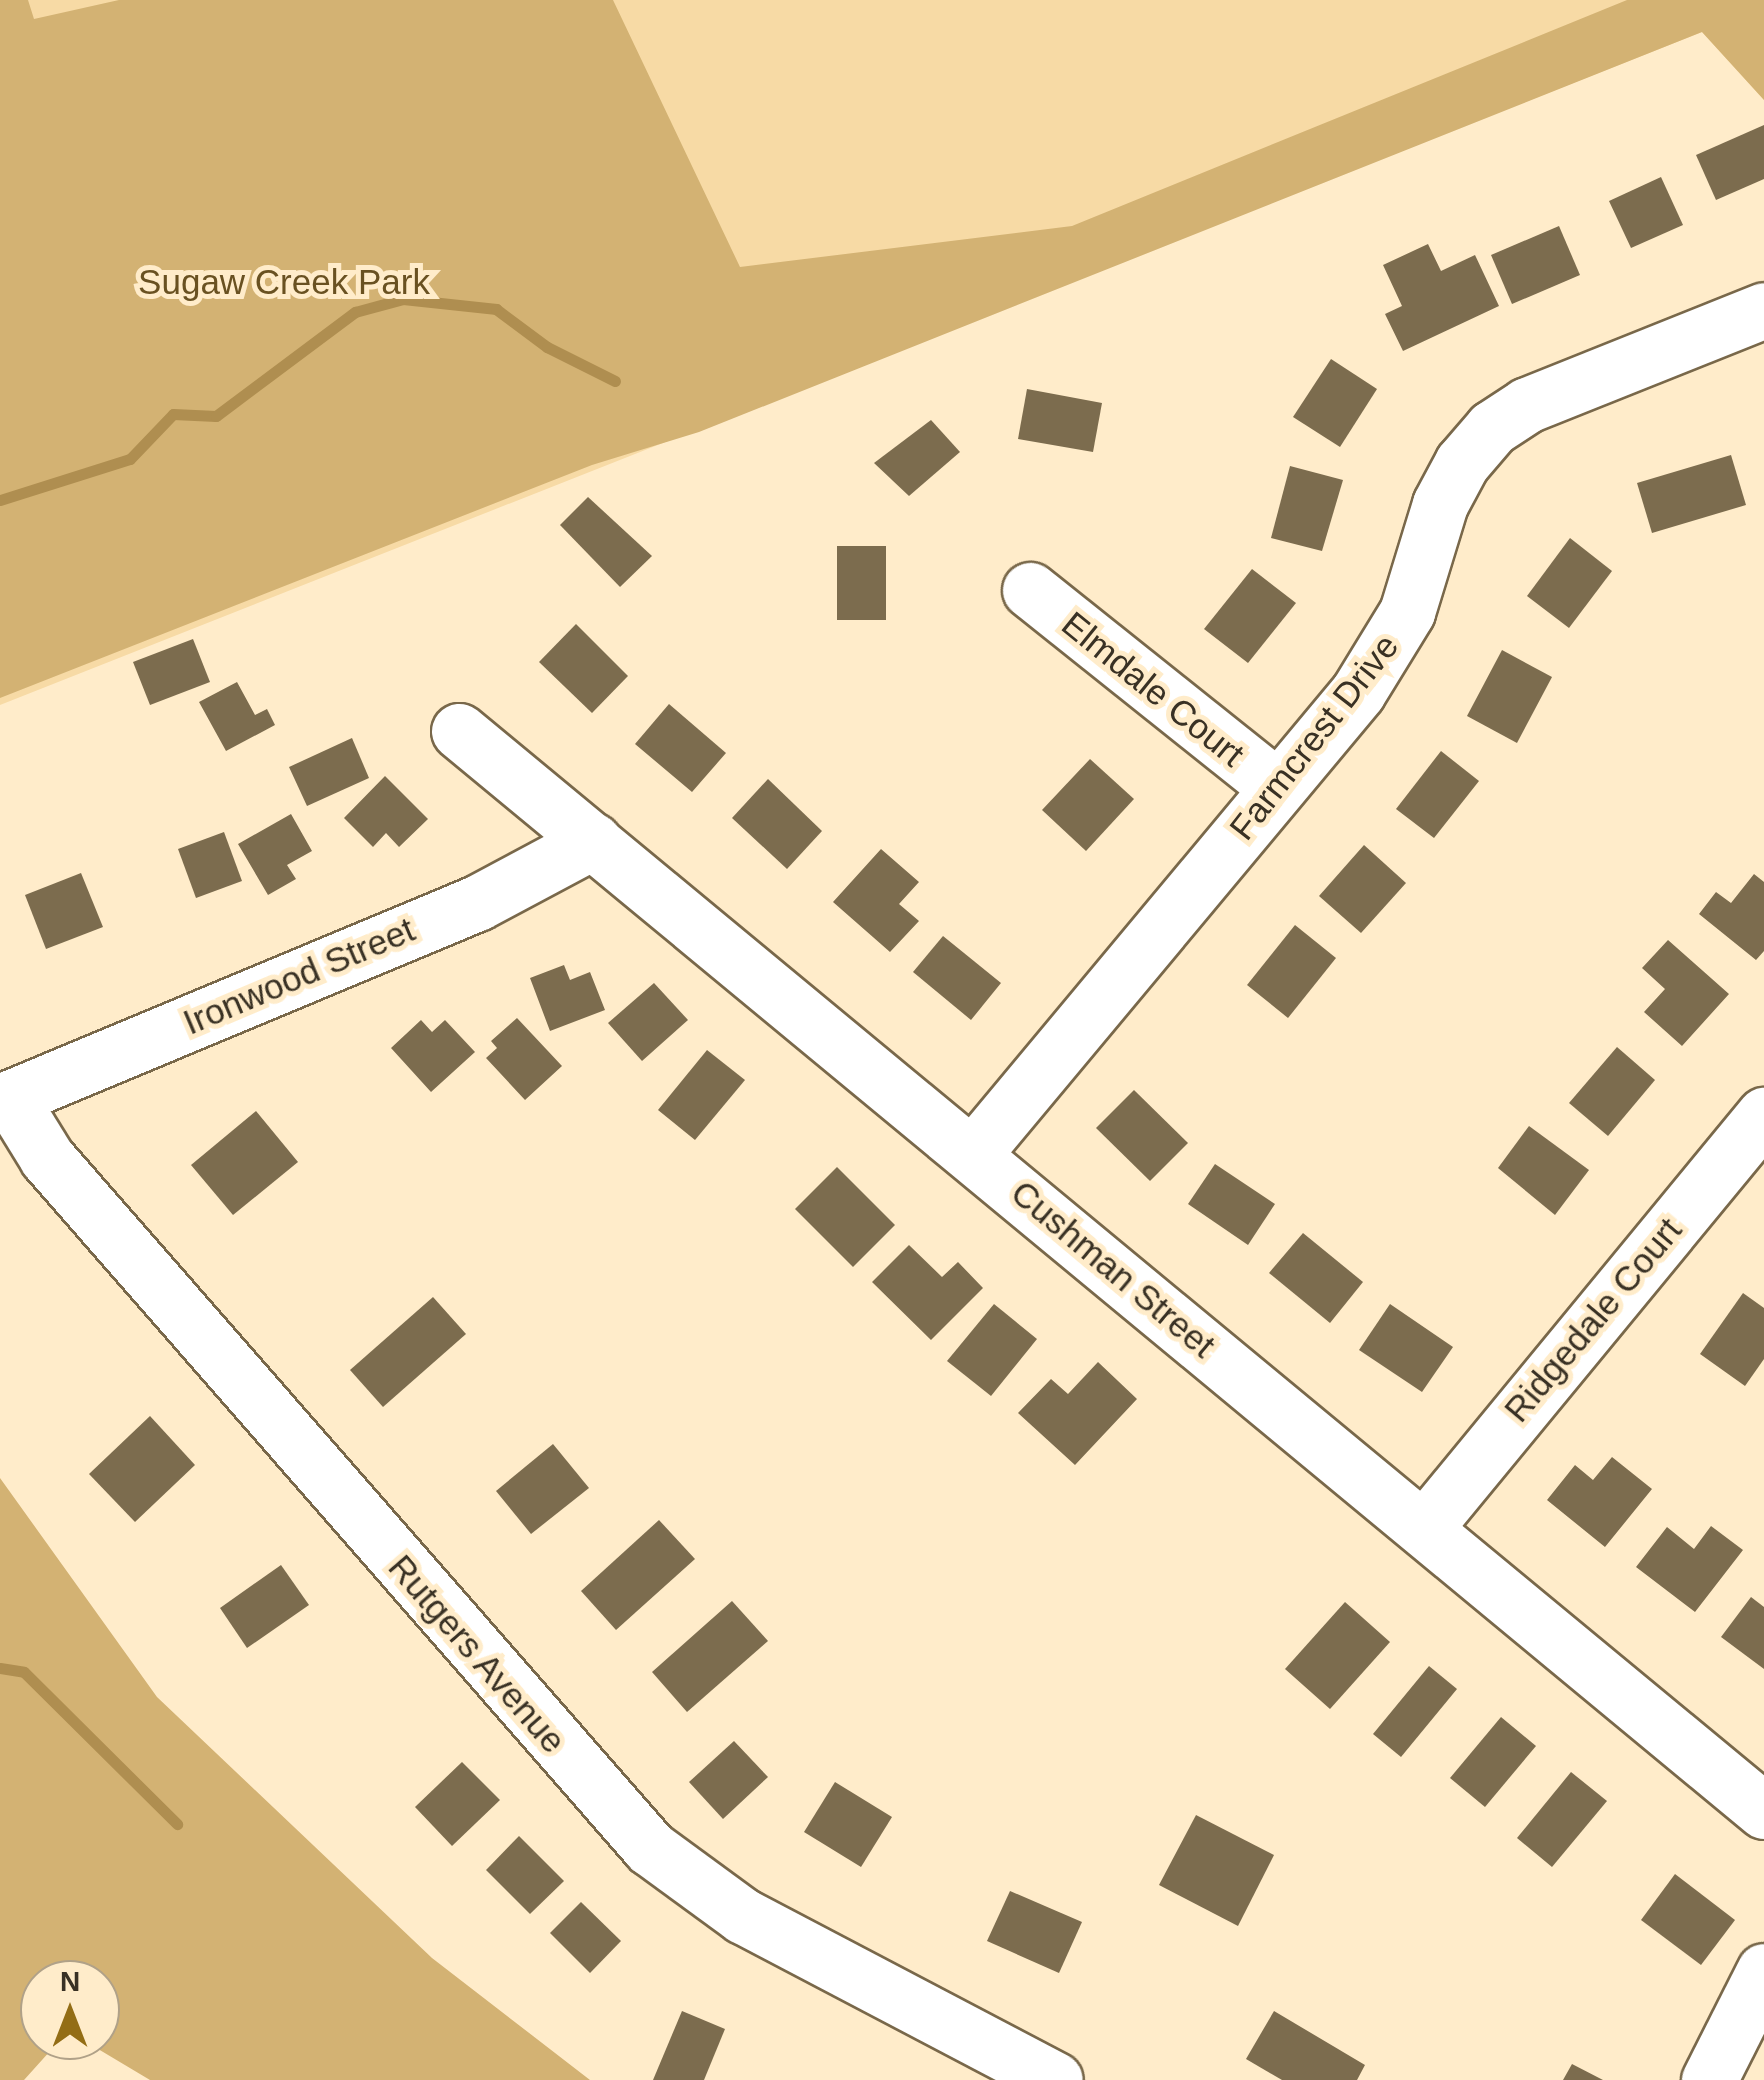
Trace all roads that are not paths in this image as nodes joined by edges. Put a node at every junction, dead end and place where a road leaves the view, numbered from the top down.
1 (1764, 310) edge
2 (1030, 590) dead end
3 (459, 731) dead end
4 (1276, 786) junction
5 (593, 841) junction
6 (5, 1100) edge
7 (1764, 1115) edge
8 (973, 1154) junction
9 (1425, 1527) junction
10 (1764, 1811) edge
11 (1764, 1972) edge
12 (1055, 2080) edge
13 (1709, 2080) edge

1 - 4 street, Farmcrest Drive
2 - 4 street, Elmdale Court
3 - 5 street, Cushman Street
4 - 8 street, Farmcrest Drive
5 - 6 street, Ironwood Street
5 - 8 street, Cushman Street
6 - 12 street, Rutgers Avenue
7 - 9 street, Ridgedale Court
8 - 9 street, Cushman Street
9 - 10 street, Cushman Street
11 - 13 street

